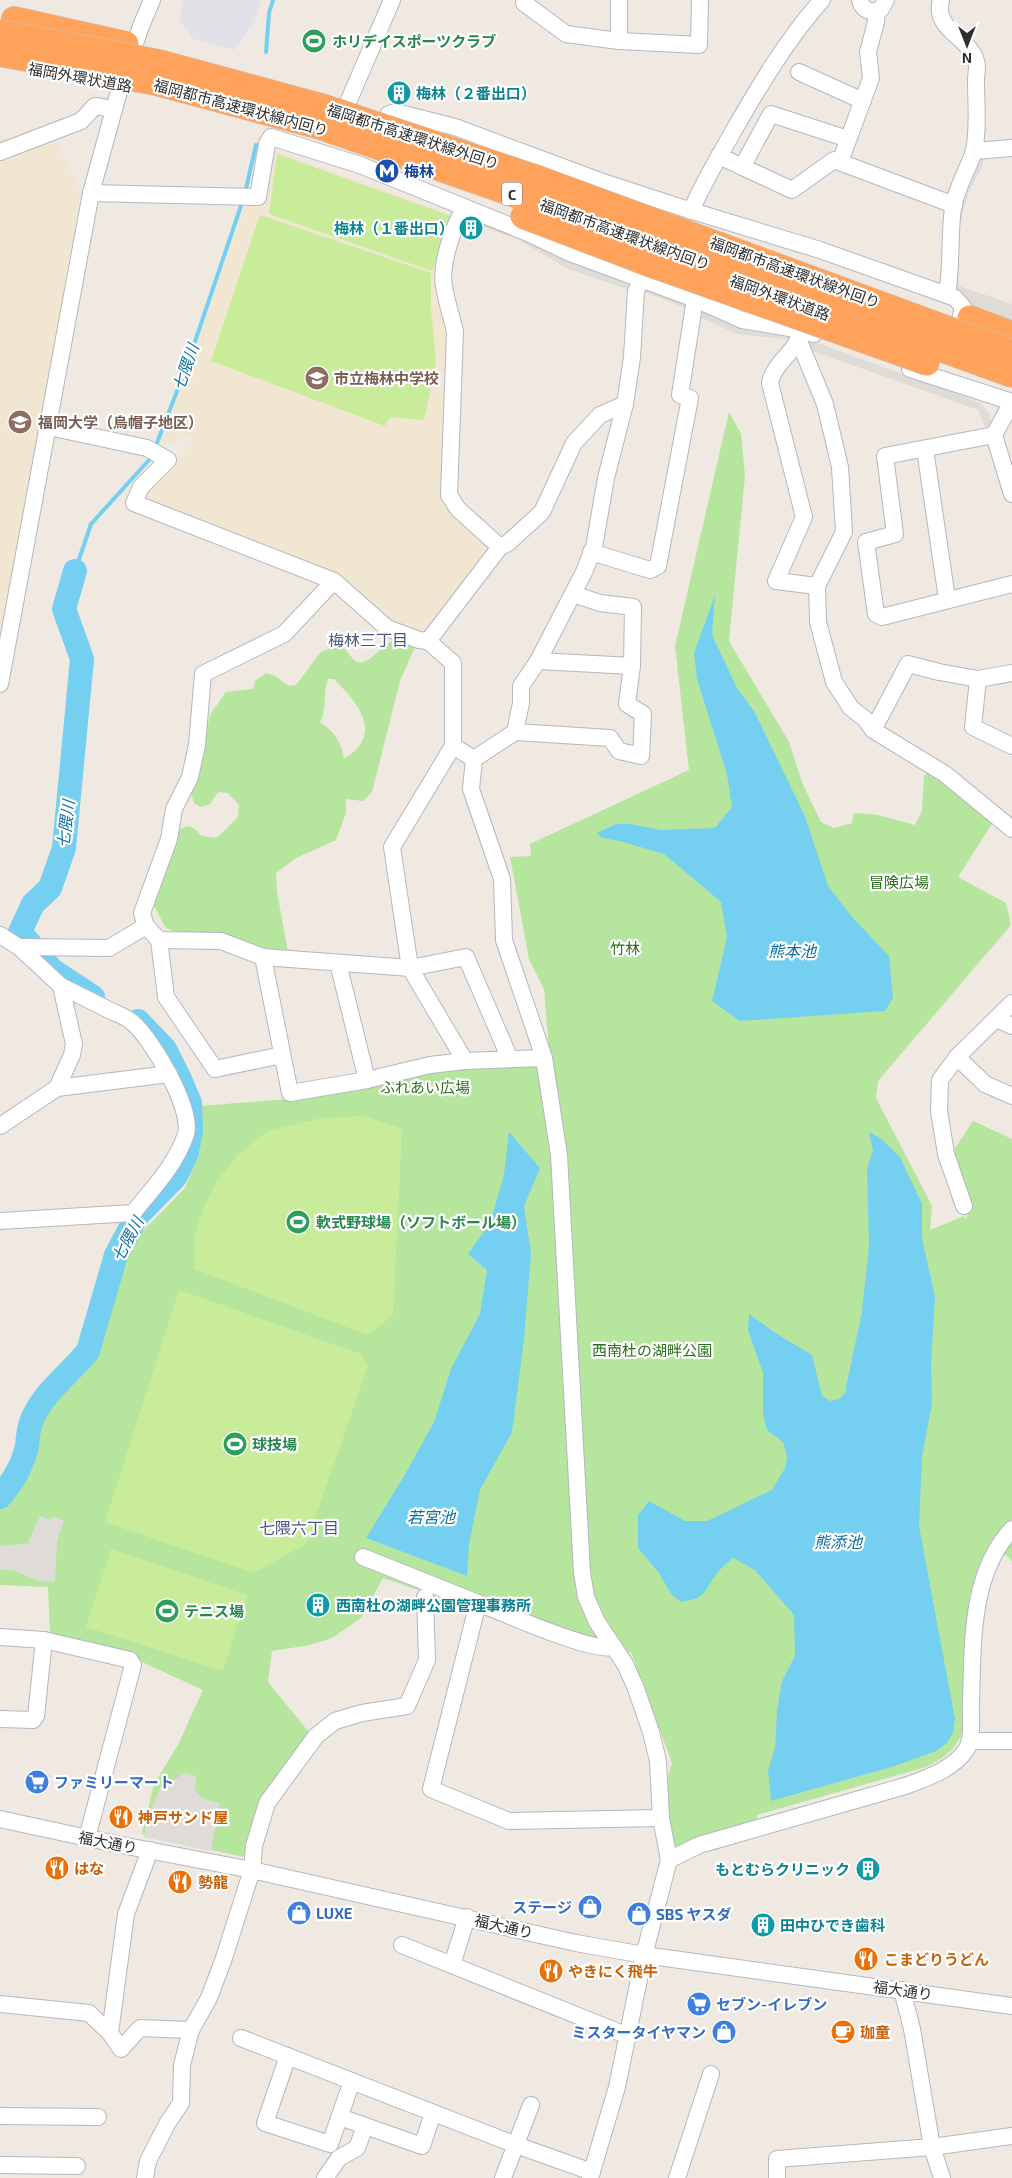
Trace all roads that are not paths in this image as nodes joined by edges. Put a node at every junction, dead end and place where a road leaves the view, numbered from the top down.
1 (140, 0) edge
2 (152, 0) edge
3 (392, 0) edge
4 (526, 0) edge
5 (619, 0) edge
6 (700, 0) edge
7 (822, 0) edge
8 (860, 0) edge
9 (941, 0) edge
10 (882, 6) edge
11 (7, 26) edge
12 (619, 41) junction
13 (134, 46) junction
14 (0, 54) edge
15 (0, 62) edge
16 (799, 72) dead end
17 (156, 83) junction
18 (121, 84) junction
19 (863, 101) junction
20 (346, 106) junction
21 (113, 109) junction
22 (848, 139) junction
23 (1012, 148) edge
24 (974, 151) junction
25 (0, 152) edge
26 (719, 156) junction
27 (840, 162) junction
28 (742, 167) junction
29 (535, 177) junction
30 (597, 188) junction
31 (91, 193) junction
32 (954, 205) junction
33 (465, 208) junction
34 (691, 211) junction
35 (580, 228) junction
36 (820, 250) junction
37 (570, 253) junction
38 (814, 275) junction
39 (641, 281) junction
40 (947, 295) junction
41 (695, 299) junction
42 (802, 326) junction
43 (958, 328) junction
44 (1012, 334) edge
45 (1012, 351) edge
46 (1012, 377) edge
47 (1012, 394) edge
48 (1012, 402) edge
49 (625, 404) junction
50 (49, 427) junction
51 (994, 435) junction
52 (925, 449) junction
53 (1012, 494) edge
54 (500, 547) junction
55 (591, 552) junction
56 (334, 581) junction
57 (1012, 584) edge
58 (817, 586) junction
59 (573, 594) junction
60 (947, 599) junction
61 (428, 640) junction
62 (538, 661) junction
63 (632, 666) junction
64 (1012, 673) edge
65 (978, 679) junction
66 (0, 684) edge
67 (873, 730) junction
68 (515, 732) junction
69 (453, 746) junction
70 (1012, 746) edge
71 (474, 758) junction
72 (1012, 829) edge
73 (146, 926) junction
74 (0, 935) edge
75 (160, 940) junction
76 (19, 947) junction
77 (263, 957) junction
78 (338, 963) junction
79 (410, 968) junction
80 (61, 986) junction
81 (1012, 1003) edge
82 (997, 1019) junction
83 (1012, 1026) edge
84 (282, 1055) junction
85 (957, 1057) junction
86 (544, 1058) junction
87 (510, 1059) junction
88 (465, 1061) junction
89 (169, 1074) junction
90 (367, 1080) junction
91 (57, 1088) junction
92 (1012, 1096) edge
93 (0, 1126) edge
94 (964, 1206) dead end
95 (0, 1221) edge
96 (1012, 1529) edge
97 (363, 1557) dead end
98 (425, 1596) dead end
99 (478, 1603) junction
100 (0, 1637) edge
101 (44, 1640) junction
102 (614, 1647) junction
103 (0, 1719) edge
104 (970, 1741) junction
105 (1012, 1741) edge
106 (661, 1818) junction
107 (0, 1819) edge
108 (88, 1838) junction
109 (150, 1850) junction
110 (669, 1860) junction
111 (252, 1870) junction
112 (467, 1918) junction
113 (402, 1945) dead end
114 (644, 1956) junction
115 (452, 1965) junction
116 (902, 1990) junction
117 (0, 2004) edge
118 (1012, 2006) edge
119 (191, 2030) junction
120 (110, 2033) junction
121 (628, 2036) junction
122 (241, 2038) dead end
123 (288, 2056) junction
124 (711, 2074) dead end
125 (352, 2081) junction
126 (531, 2105) dead end
127 (433, 2113) junction
128 (0, 2116) edge
129 (98, 2117) dead end
130 (340, 2117) junction
131 (365, 2126) junction
132 (1012, 2136) edge
133 (516, 2145) junction
134 (932, 2147) junction
135 (0, 2165) edge
136 (77, 2166) dead end
137 (591, 2175) edge
138 (145, 2178) edge
139 (325, 2178) edge
140 (503, 2178) edge
141 (677, 2178) edge
142 (777, 2178) edge
143 (942, 2178) edge

1 - 13 street
2 - 13 street
3 - 20 street
4 - 12 street
5 - 12 street
6 - 12 street
7 - 26 street
8 - 10 street
9 - 24 street
10 - 19 street
11 - 13 highway
11 - 29 highway, 福岡都市高速環状線外回り / C, bridge
13 - 18 street
13 - 20 highway
14 - 17 highway, 福岡都市高速環状線内回り / C, bridge
15 - 18 highway, 福岡外環状道路
16 - 19 street
17 - 46 highway, 福岡都市高速環状線内回り / C, bridge
17 - 47 highway, bridge
18 - 21 street
18 - 35 highway, 福岡外環状道路
19 - 22 street
20 - 30 highway
21 - 25 street
21 - 31 street
22 - 27 street
22 - 28 street
23 - 24 street
24 - 32 street
26 - 28 street
26 - 34 street
27 - 28 street
27 - 32 street
29 - 44 highway, bridge
29 - 45 highway, 福岡都市高速環状線外回り / C, bridge
30 - 34 street
30 - 35 street
30 - 38 highway
31 - 33 street
31 - 50 street
32 - 40 street
33 - 37 street
33 - 54 street
34 - 36 street
35 - 37 street
35 - 42 highway, 福岡外環状道路
36 - 38 street
36 - 40 street
37 - 39 street
38 - 42 street
38 - 43 highway
39 - 41 street
39 - 49 street
40 - 43 street
41 - 42 street
41 - 55 street
42 - 46 highway, 福岡外環状道路
42 - 48 street
42 - 58 street
42 - 58 street
43 - 45 highway
48 - 51 street
49 - 54 street
49 - 55 street
50 - 56 street
50 - 66 street
51 - 52 street
51 - 53 street
52 - 60 street
52 - 60 street
54 - 61 street
55 - 59 street
56 - 61 street
56 - 73 street
57 - 60 street
58 - 67 street
59 - 62 street
59 - 63 street
61 - 69 street
62 - 63 street
62 - 68 street
63 - 68 street
64 - 65 street
65 - 67 street
65 - 70 street
67 - 72 street
68 - 71 street
69 - 71 street
69 - 79 street
71 - 86 street
73 - 75 street
73 - 76 street
74 - 76 street
75 - 77 street
75 - 84 street
76 - 80 street
77 - 78 street
77 - 84 street
78 - 79 street
78 - 90 street
79 - 87 street
79 - 88 street
80 - 89 street
80 - 91 street
81 - 82 street
82 - 83 street
82 - 85 street
84 - 90 street
85 - 92 street
85 - 94 street
86 - 87 street
86 - 102 street
87 - 88 street
88 - 90 street
89 - 91 street
89 - 95 street
91 - 93 street
96 - 104 street
97 - 99 street
98 - 111 street
99 - 102 street
99 - 106 street
100 - 101 street
101 - 103 street
101 - 108 street
102 - 106 street
104 - 105 street
104 - 110 street
106 - 110 street
107 - 108 street, 福大通り
108 - 109 street, 福大通り
109 - 111 street, 福大通り
109 - 120 street
110 - 114 street
111 - 112 street, 福大通り
111 - 119 street
112 - 114 street, 福大通り
112 - 115 street
113 - 115 street
114 - 116 street, 福大通り
114 - 121 street
115 - 121 street
116 - 118 street, 福大通り
116 - 134 street
117 - 120 street
119 - 120 street
119 - 138 street
121 - 137 street
122 - 123 street
123 - 125 street
123 - 130 street
124 - 141 street
125 - 127 street
125 - 130 street
126 - 133 street
127 - 131 street
127 - 133 street
128 - 129 street
130 - 131 street
131 - 139 street
132 - 134 street
133 - 137 street
133 - 140 street
134 - 142 street
134 - 143 street
135 - 136 street

